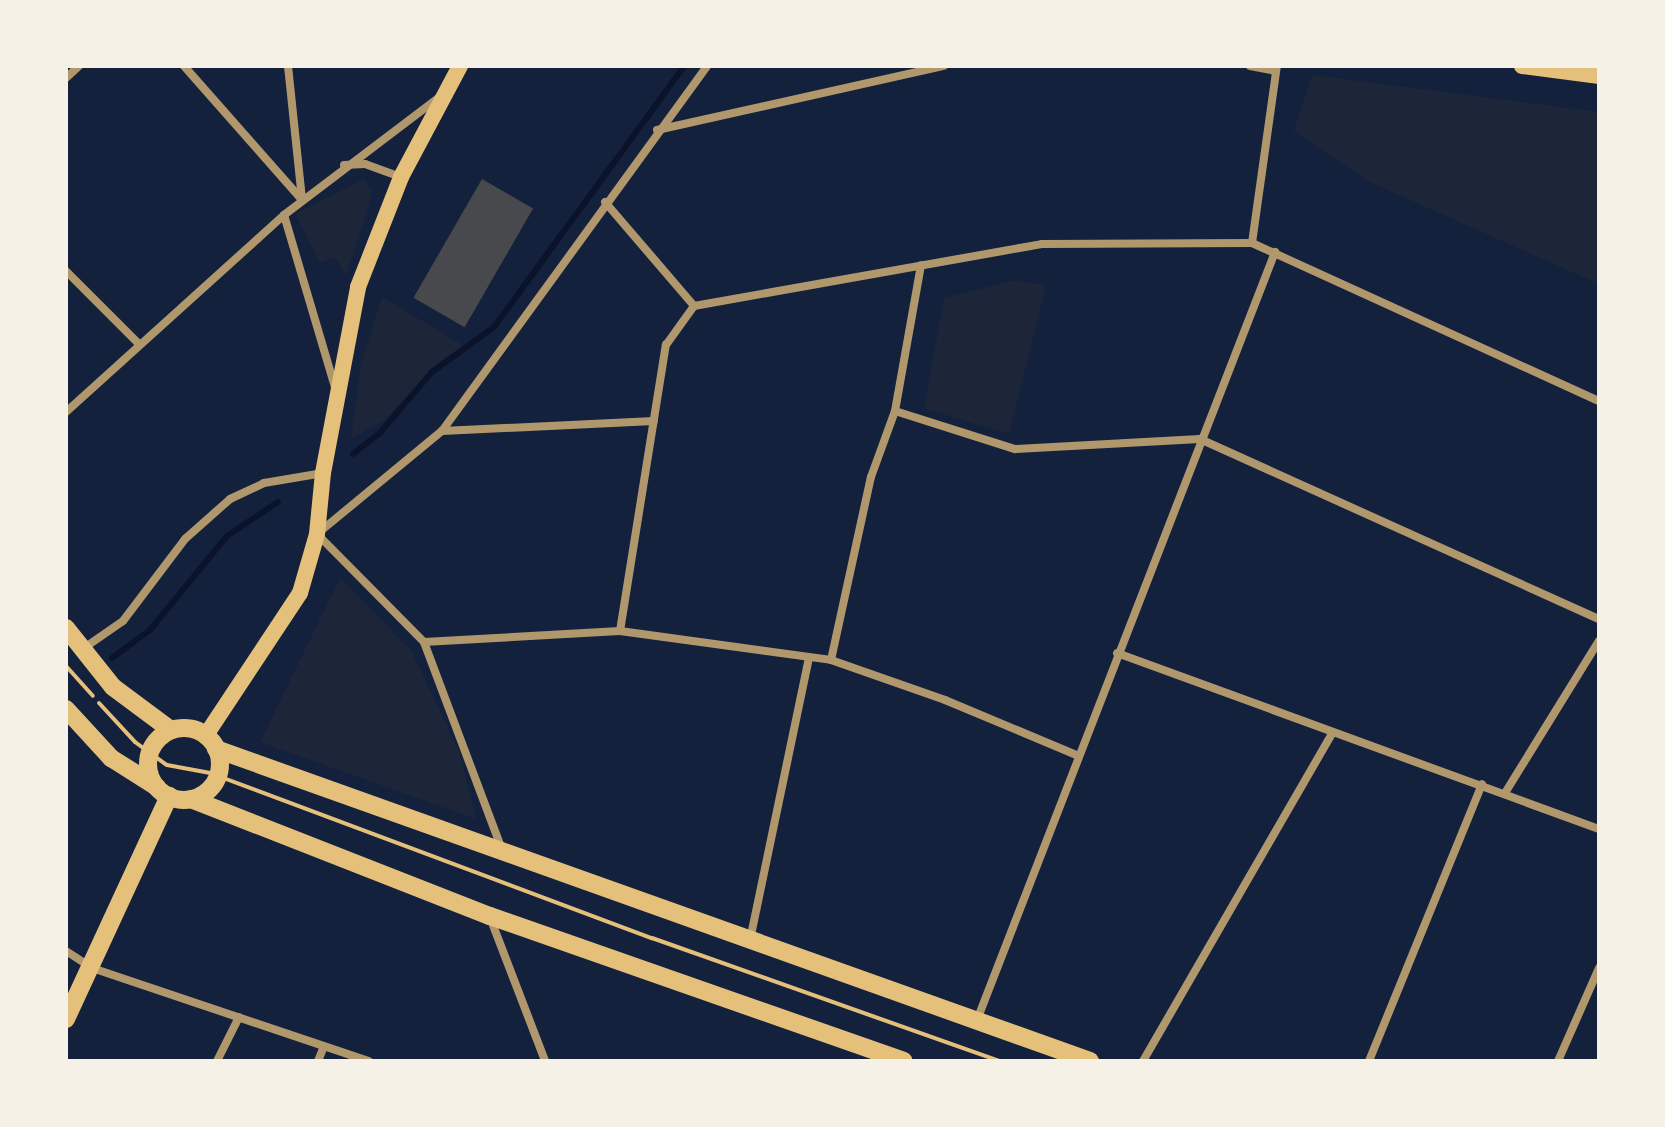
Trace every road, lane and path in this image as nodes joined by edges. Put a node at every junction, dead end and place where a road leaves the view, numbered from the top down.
1 (79, 66) edge
2 (184, 66) edge
3 (288, 66) edge
4 (460, 66) edge
5 (707, 66) edge
6 (944, 66) edge
7 (1250, 66) edge
8 (1522, 66) edge
9 (1277, 68) edge
10 (1599, 76) edge
11 (66, 78) edge
12 (445, 93) junction
13 (657, 130) junction
14 (343, 165) junction
15 (401, 177) junction
16 (302, 200) junction
17 (605, 202) junction
18 (284, 215) junction
19 (1252, 243) junction
20 (1275, 252) junction
21 (921, 265) junction
22 (66, 271) edge
23 (694, 306) junction
24 (139, 344) junction
25 (337, 392) junction
26 (1599, 401) edge
27 (895, 411) junction
28 (66, 412) edge
29 (654, 421) junction
30 (442, 431) junction
31 (1200, 439) junction
32 (323, 473) junction
33 (317, 534) junction
34 (1599, 619) edge
35 (66, 628) edge
36 (620, 631) junction
37 (1599, 641) edge
38 (424, 642) junction
39 (84, 648) junction
40 (1117, 653) junction
41 (809, 658) junction
42 (831, 660) junction
43 (66, 666) edge
44 (66, 709) edge
45 (171, 730) junction
46 (1332, 733) junction
47 (211, 742) junction
48 (150, 753) junction
49 (1079, 756) junction
50 (217, 776) junction
51 (1482, 784) junction
52 (163, 792) junction
53 (1505, 793) junction
54 (191, 799) junction
55 (1599, 829) edge
56 (504, 855) junction
57 (490, 916) junction
58 (750, 941) junction
59 (66, 951) edge
60 (92, 968) junction
61 (1599, 968) edge
62 (239, 1017) junction
63 (66, 1019) edge
64 (977, 1021) junction
65 (324, 1046) junction
66 (357, 1059) edge
67 (217, 1061) edge
68 (318, 1061) edge
69 (369, 1061) edge
70 (545, 1061) edge
71 (903, 1061) edge
72 (1000, 1061) edge
73 (1090, 1061) edge
74 (1143, 1061) edge
75 (1369, 1061) edge
76 (1558, 1061) edge

1 - 11 street
2 - 16 street
3 - 16 street
4 - 12 main road
5 - 13 street
6 - 13 street
7 - 9 street
8 - 10 main road
9 - 19 street
12 - 14 street
12 - 15 main road
13 - 17 street
14 - 15 street
14 - 16 street
15 - 25 main road
16 - 18 street
17 - 23 street
17 - 30 street
18 - 24 street
18 - 25 street
19 - 20 street
19 - 21 street
20 - 26 street
20 - 31 street
21 - 23 street
21 - 27 street
22 - 24 street
23 - 29 street
24 - 28 street
25 - 32 main road
27 - 31 street
27 - 42 street
29 - 30 street
29 - 36 street
30 - 33 street
31 - 34 street
31 - 40 street
32 - 33 main road
32 - 39 street
33 - 38 street
33 - 47 main road
35 - 39 main road
36 - 38 street
36 - 41 street
37 - 53 street
38 - 56 street
39 - 45 main road
40 - 46 street
40 - 49 street
41 - 42 street
41 - 58 street
42 - 49 street
43 - 48 path
44 - 52 main road
45 - 47 main road
45 - 48 main road
46 - 51 street
46 - 74 street
47 - 50 main road
47 - 56 main road
48 - 50 path
48 - 52 main road
49 - 64 street
50 - 54 main road
50 - 72 path
51 - 53 street
51 - 75 street
52 - 54 main road
52 - 60 main road
53 - 55 street
54 - 57 main road
56 - 58 main road
57 - 70 street
57 - 71 main road
58 - 64 main road
59 - 60 street
60 - 62 street
60 - 63 main road
61 - 76 street
62 - 65 street
62 - 67 street
64 - 73 main road
65 - 66 street
65 - 68 street
66 - 69 street

